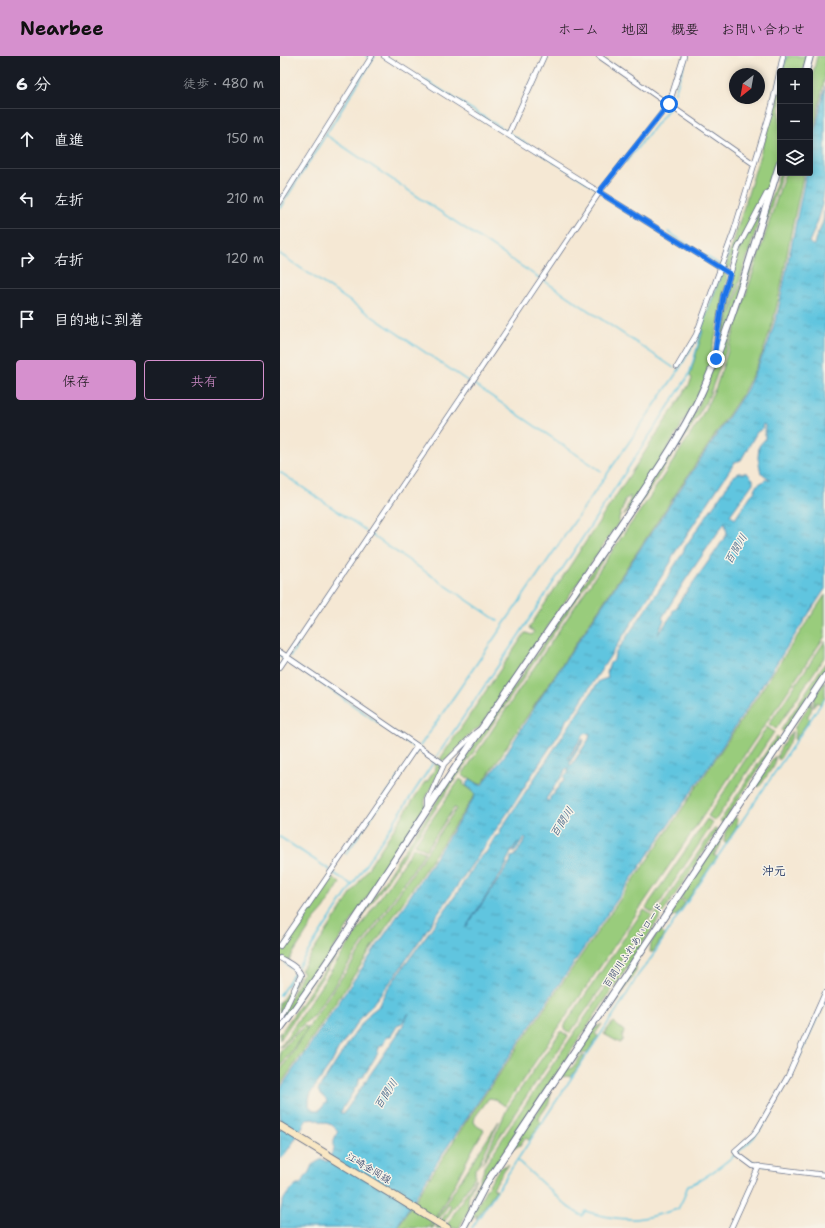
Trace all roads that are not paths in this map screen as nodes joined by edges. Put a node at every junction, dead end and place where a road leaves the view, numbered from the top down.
1 (372, 56) edge
2 (384, 56) edge
3 (544, 56) edge
4 (599, 56) edge
5 (684, 56) edge
6 (783, 56) edge
7 (810, 56) edge
8 (807, 68) edge
9 (670, 105) junction
10 (508, 133) junction
11 (754, 164) junction
12 (777, 172) edge
13 (600, 192) junction
14 (770, 194) junction
15 (280, 202) edge
16 (722, 268) junction
17 (730, 274) junction
18 (716, 359) junction
19 (677, 367) dead end
20 (280, 652) edge
21 (286, 658) junction
22 (280, 667) edge
23 (825, 676) edge
24 (481, 730) junction
25 (417, 747) junction
26 (444, 764) junction
27 (428, 807) junction
28 (280, 946) edge
29 (280, 958) edge
30 (825, 993) edge
31 (280, 1019) edge
32 (280, 1029) edge
33 (280, 1126) edge
34 (759, 1166) junction
35 (825, 1175) edge
36 (447, 1228) edge
37 (463, 1228) edge
38 (731, 1228) edge

1 - 15 street
2 - 10 street
3 - 10 street
4 - 9 street
5 - 9 street
6 - 11 street
7 - 8 street
9 - 11 street
9 - 13 street
10 - 13 street
11 - 16 street
12 - 14 street
13 - 16 street
13 - 21 street
14 - 17 street
14 - 18 street
16 - 17 street
16 - 19 street
17 - 18 street
18 - 24 street
20 - 21 street
21 - 22 street
21 - 25 street
23 - 37 street, 百間川ふれあいロード
24 - 26 street
24 - 27 street
25 - 26 street
25 - 28 street
26 - 27 street
27 - 32 street
29 - 31 street
30 - 34 street
33 - 36 main road, 江崎金岡線
34 - 35 street
34 - 38 street

